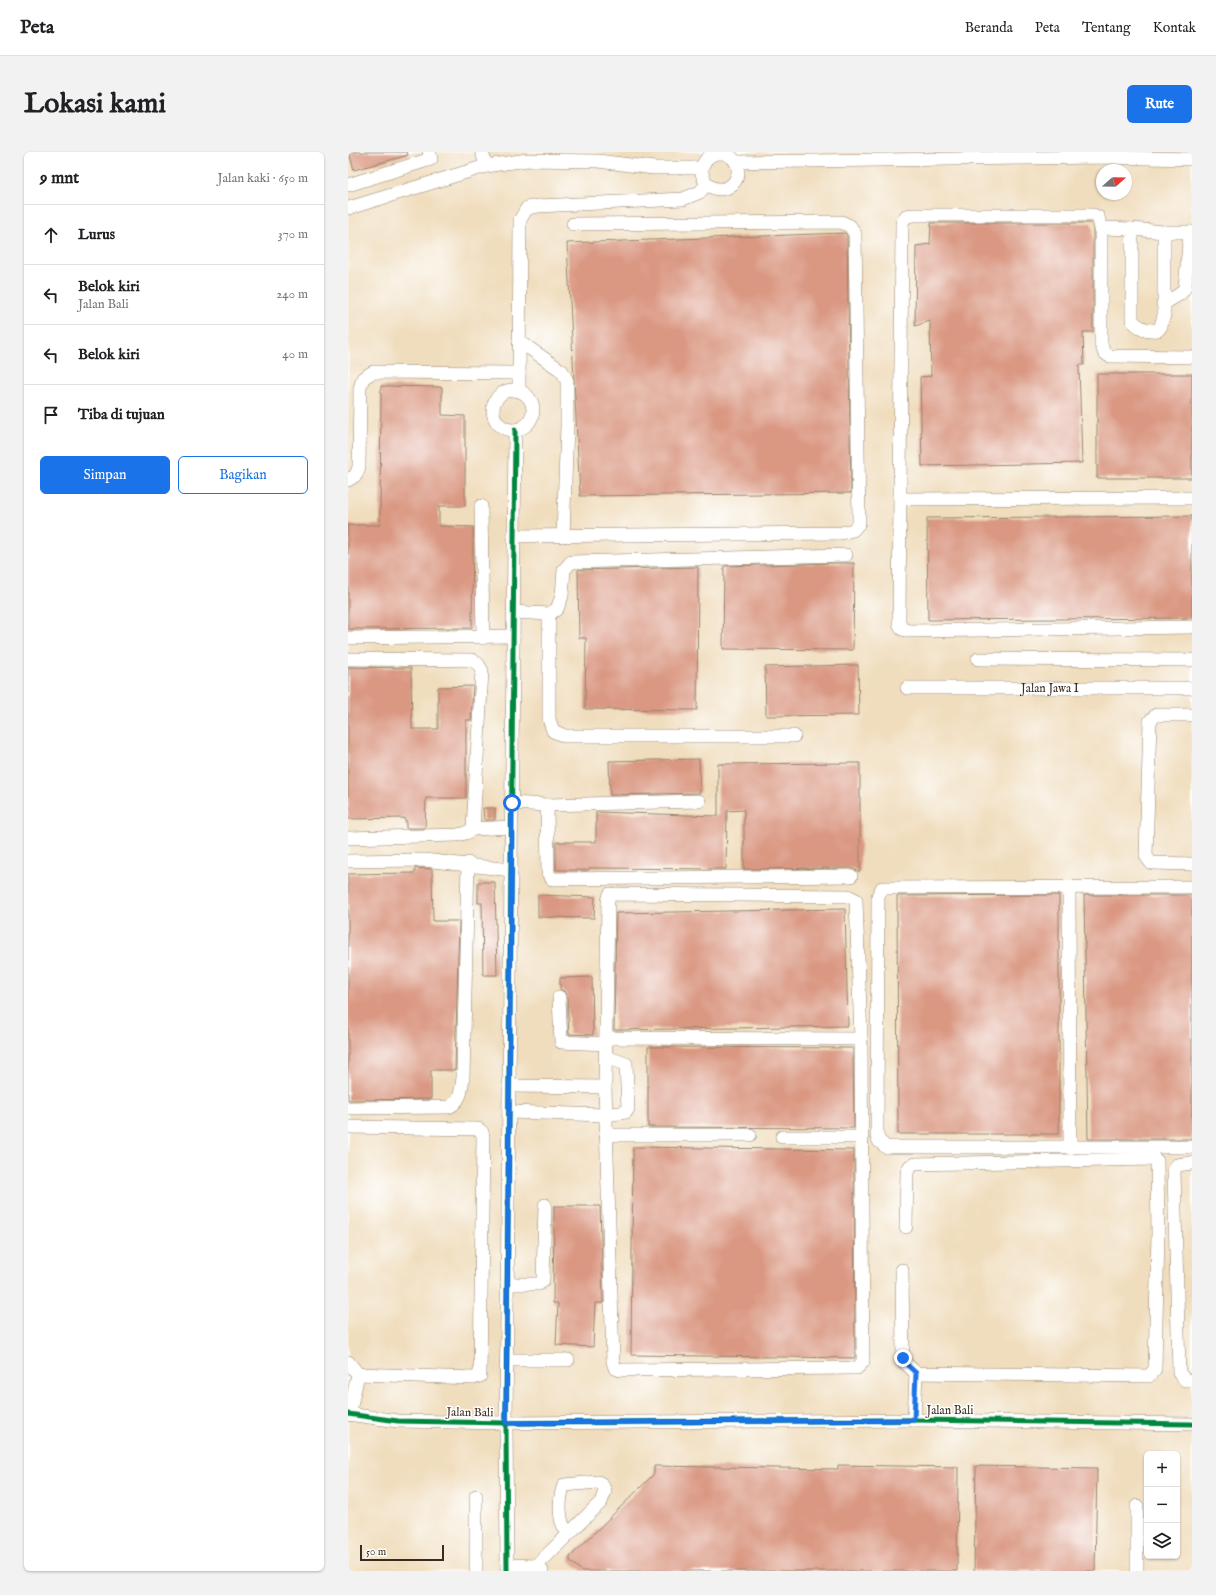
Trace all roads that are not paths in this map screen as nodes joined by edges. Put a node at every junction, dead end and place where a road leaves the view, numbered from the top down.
1 (429, 152) edge
2 (482, 152) edge
3 (1101, 155) edge
4 (1156, 155) edge
5 (877, 156) edge
6 (969, 156) edge
7 (500, 158) edge
8 (1192, 160) edge
9 (736, 162) junction
10 (486, 166) junction
11 (400, 168) junction
12 (702, 168) junction
13 (707, 184) junction
14 (348, 185) edge
15 (406, 190) junction
16 (349, 208) edge
17 (573, 224) dead end
18 (1102, 228) junction
19 (1132, 229) junction
20 (1164, 232) junction
21 (1191, 232) edge
22 (1164, 304) junction
23 (519, 341) junction
24 (1192, 357) edge
25 (519, 372) junction
26 (519, 391) junction
27 (515, 430) junction
28 (348, 480) edge
29 (1192, 498) edge
30 (900, 499) junction
31 (481, 506) dead end
32 (514, 536) junction
33 (563, 536) junction
34 (846, 555) dead end
35 (513, 612) junction
36 (549, 614) junction
37 (1192, 627) edge
38 (513, 636) junction
39 (348, 638) edge
40 (483, 638) junction
41 (348, 659) edge
42 (978, 659) dead end
43 (1192, 660) edge
44 (907, 688) dead end
45 (1192, 688) edge
46 (1192, 715) edge
47 (794, 736) dead end
48 (699, 802) dead end
49 (512, 803) junction
50 (547, 805) junction
51 (474, 828) junction
52 (511, 828) junction
53 (348, 838) edge
54 (348, 861) edge
55 (468, 863) junction
56 (1192, 864) edge
57 (511, 870) junction
58 (851, 876) dead end
59 (1192, 887) edge
60 (1069, 888) junction
61 (559, 997) dead end
62 (860, 1039) junction
63 (606, 1041) junction
64 (606, 1057) junction
65 (509, 1086) junction
66 (605, 1087) junction
67 (348, 1108) edge
68 (509, 1112) junction
69 (606, 1115) junction
70 (348, 1127) edge
71 (606, 1135) junction
72 (750, 1135) dead end
73 (782, 1137) dead end
74 (862, 1137) junction
75 (1192, 1147) edge
76 (1070, 1148) junction
77 (1192, 1163) edge
78 (545, 1206) dead end
79 (906, 1227) dead end
80 (902, 1270) dead end
81 (507, 1284) junction
82 (506, 1360) junction
83 (568, 1360) dead end
84 (348, 1362) edge
85 (916, 1373) junction
86 (358, 1377) junction
87 (1192, 1380) edge
88 (350, 1410) edge
89 (914, 1417) junction
90 (506, 1423) junction
91 (1192, 1424) edge
92 (476, 1496) dead end
93 (1137, 1506) dead end
94 (569, 1532) dead end
95 (507, 1568) edge
96 (539, 1569) edge
97 (476, 1571) edge
98 (1137, 1571) edge

1 - 11 street
2 - 10 street
3 - 4 street
3 - 6 street
4 - 8 street
5 - 6 street
5 - 9 street
7 - 10 street
7 - 12 street
9 - 12 street
9 - 13 street
10 - 15 street
11 - 14 street
11 - 15 street
12 - 13 street
13 - 23 street
15 - 16 street
17 - 33 street
18 - 19 street
18 - 24 street
18 - 30 street
19 - 20 street
19 - 22 street
20 - 21 street
20 - 22 street
21 - 22 street
23 - 25 street
23 - 33 street
25 - 26 street
25 - 28 street
26 - 27 street
26 - 27 street
27 - 32 street
29 - 30 street
30 - 37 street
31 - 40 street
32 - 33 street
32 - 35 street
34 - 36 street
35 - 36 street
35 - 38 street
36 - 47 street
38 - 40 street
38 - 49 street
39 - 40 street
41 - 51 street
42 - 43 street
44 - 45 street, Jalan Jawa I
46 - 56 street
48 - 50 street
49 - 50 street
49 - 52 street
50 - 58 street
51 - 52 street
51 - 53 street
52 - 57 street
54 - 55 street
55 - 57 street
55 - 67 street
57 - 65 street
59 - 60 street
60 - 76 street
60 - 76 street
61 - 63 street
62 - 63 street
62 - 63 street
62 - 74 street
63 - 64 street
64 - 66 street
64 - 69 street
65 - 66 street
65 - 68 street
66 - 69 street
68 - 69 street
68 - 81 street
69 - 71 street
70 - 86 street
71 - 72 street
71 - 74 street
73 - 74 street
75 - 76 street
77 - 87 street
78 - 81 street
79 - 85 street
80 - 85 street
81 - 82 street
82 - 83 street
82 - 90 street
84 - 86 street
85 - 89 street
86 - 88 street
88 - 90 street, Jalan Bali
89 - 90 street, Jalan Bali
89 - 91 street, Jalan Bali
90 - 95 street
92 - 97 street
93 - 98 street
94 - 96 street
95 - 96 street

